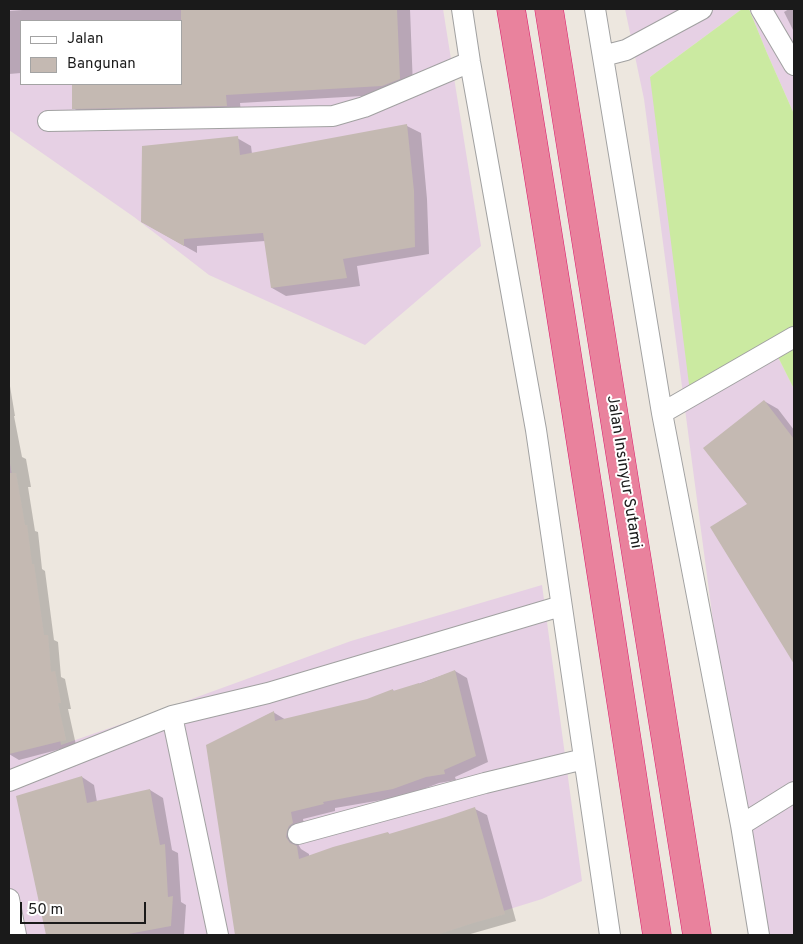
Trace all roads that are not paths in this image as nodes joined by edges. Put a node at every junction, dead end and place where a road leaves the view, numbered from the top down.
1 (462, 9) edge
2 (511, 9) edge
3 (549, 9) edge
4 (595, 9) edge
5 (702, 9) edge
6 (761, 9) edge
7 (603, 56) junction
8 (470, 62) junction
9 (794, 65) edge
10 (48, 121) dead end
11 (794, 337) edge
12 (662, 413) junction
13 (561, 606) junction
14 (172, 716) junction
15 (584, 759) junction
16 (9, 781) edge
17 (794, 792) edge
18 (741, 825) junction
19 (298, 834) dead end
20 (9, 899) edge
21 (16, 935) edge
22 (218, 935) edge
23 (610, 935) edge
24 (657, 935) edge
25 (696, 935) edge
26 (760, 935) edge

1 - 8 street
2 - 24 highway
3 - 25 highway, Jalan Insinyur Sutami
4 - 7 street
5 - 7 street
6 - 9 street
7 - 12 street
8 - 10 street
8 - 13 street
11 - 12 street
12 - 18 street
13 - 14 street
13 - 15 street
14 - 16 street
14 - 22 street
15 - 19 street
15 - 23 street
17 - 18 street
18 - 26 street
20 - 21 street

